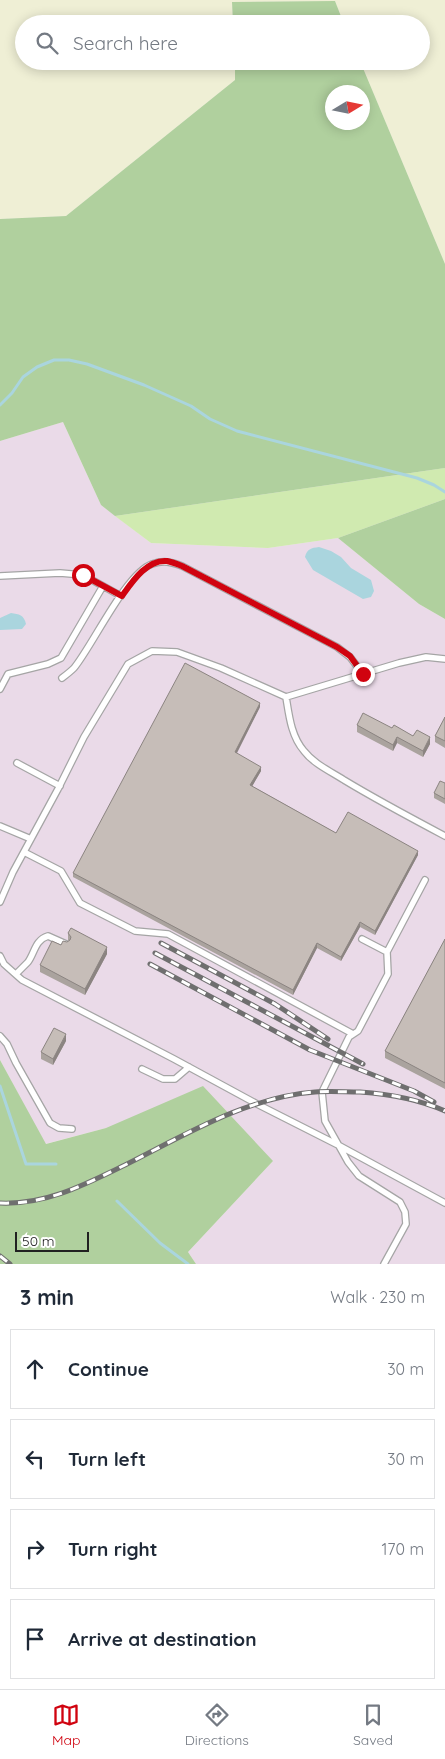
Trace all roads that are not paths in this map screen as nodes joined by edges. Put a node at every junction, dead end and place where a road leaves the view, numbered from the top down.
1 (0, 576) edge
2 (103, 586) junction
3 (122, 596) junction
4 (445, 659) edge
5 (363, 674) junction
6 (62, 678) dead end
7 (0, 689) edge
8 (286, 697) junction
9 (17, 763) dead end
10 (60, 786) junction
11 (0, 826) edge
12 (445, 836) edge
13 (31, 839) junction
14 (24, 852) junction
15 (425, 880) dead end
16 (0, 902) edge
17 (362, 939) dead end
18 (66, 944) edge
19 (387, 952) junction
20 (0, 956) edge
21 (16, 974) junction
22 (353, 1034) junction
23 (0, 1036) edge
24 (189, 1067) junction
25 (142, 1069) dead end
26 (72, 1129) dead end
27 (338, 1145) junction
28 (445, 1203) edge
29 (384, 1264) edge

1 - 2 lane
2 - 3 lane
2 - 7 lane
3 - 5 lane
3 - 6 lane
4 - 5 lane
5 - 8 lane
8 - 10 lane
8 - 12 lane
9 - 10 lane
10 - 13 lane
11 - 13 lane
13 - 14 lane
14 - 16 lane
14 - 22 lane
15 - 19 lane
17 - 19 lane
18 - 21 lane
19 - 22 lane
20 - 21 lane
21 - 24 lane
22 - 27 lane
23 - 26 lane
24 - 25 lane
24 - 27 lane
27 - 28 lane
27 - 29 lane

